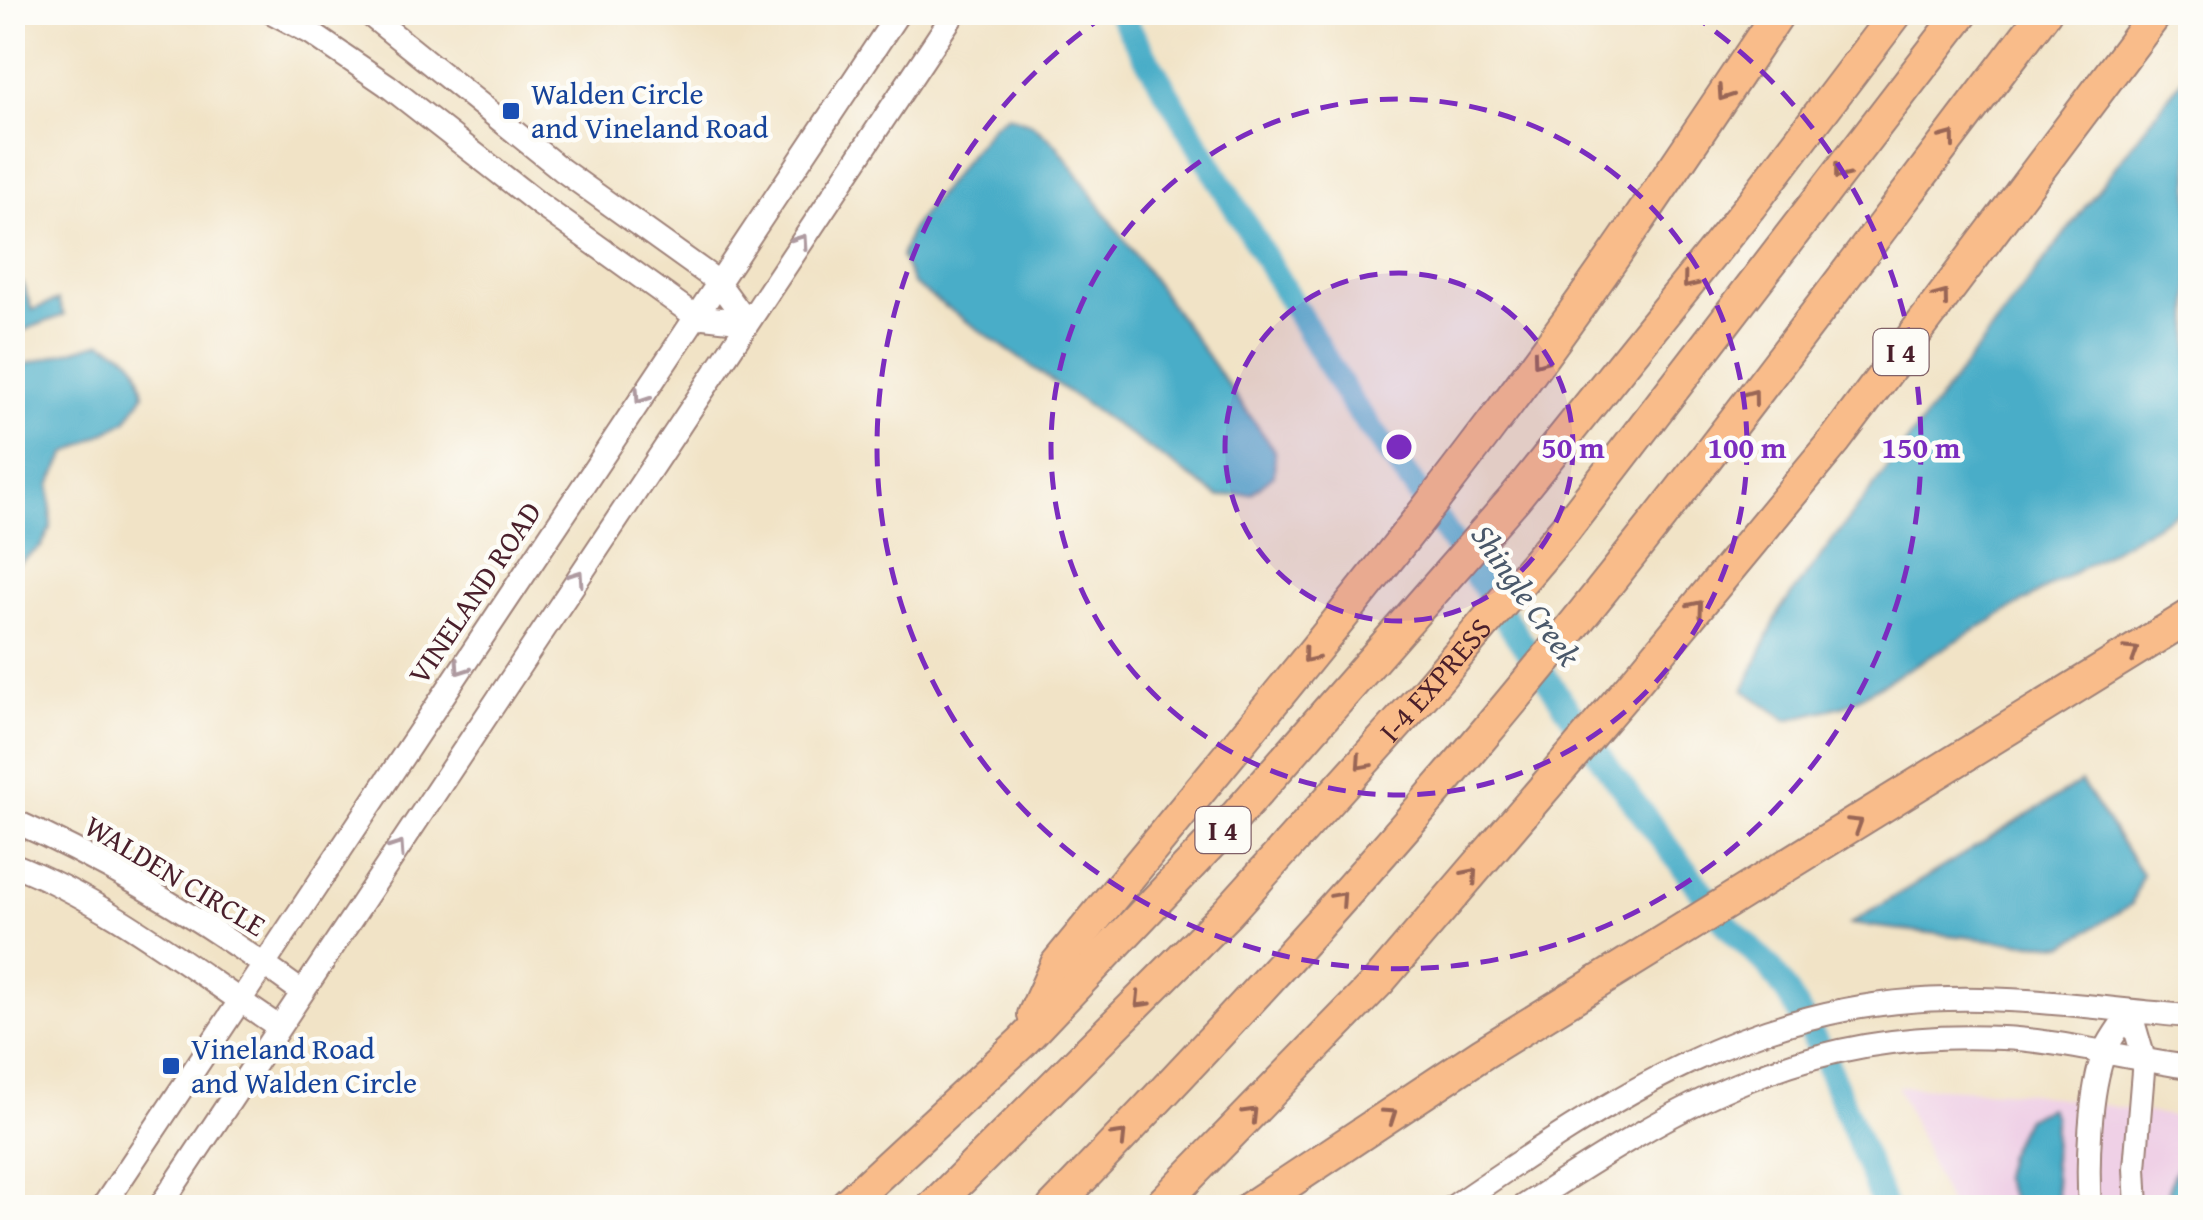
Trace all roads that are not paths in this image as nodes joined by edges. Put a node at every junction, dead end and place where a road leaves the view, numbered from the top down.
1 (271, 12) edge
2 (366, 12) edge
3 (899, 12) edge
4 (955, 12) edge
5 (1779, 12) edge
6 (1897, 12) edge
7 (1963, 12) edge
8 (2045, 12) edge
9 (2157, 12) edge
10 (717, 281) junction
11 (695, 316) junction
12 (747, 322) junction
13 (2190, 616) edge
14 (12, 820) edge
15 (12, 864) edge
16 (264, 964) junction
17 (302, 992) junction
18 (241, 1002) junction
19 (2130, 1011) junction
20 (2190, 1016) edge
21 (279, 1027) junction
22 (1022, 1042) junction
23 (2105, 1051) junction
24 (2144, 1059) junction
25 (2190, 1067) edge
26 (102, 1208) edge
27 (159, 1208) edge
28 (843, 1208) edge
29 (932, 1208) edge
30 (1052, 1208) edge
31 (1158, 1208) edge
32 (1250, 1208) edge
33 (1452, 1208) edge
34 (1521, 1208) edge
35 (2090, 1208) edge
36 (2137, 1208) edge

1 - 11 street
2 - 10 street
3 - 10 street, VINELAND ROAD
12 -> 4 street
5 -> 22 highway
6 -> 22 highway, I 4
7 -> 29 highway, I-4 EXPRESS
30 -> 8 highway
31 -> 9 highway, I 4
10 - 11 street, VINELAND ROAD
10 - 12 street
11 - 12 street
11 -> 16 street, VINELAND ROAD
17 -> 12 street
32 -> 13 highway
14 - 16 street, WALDEN CIRCLE
15 - 18 street
16 - 17 street, WALDEN CIRCLE
16 - 18 street, VINELAND ROAD
17 - 21 street
18 - 21 street
18 - 26 street, VINELAND ROAD
19 - 20 street
19 - 23 street
19 - 24 street
19 - 33 street
21 - 27 street
22 - 28 highway, I 4
23 - 24 street
23 - 34 street
23 - 35 street
24 - 25 street
24 - 36 street

